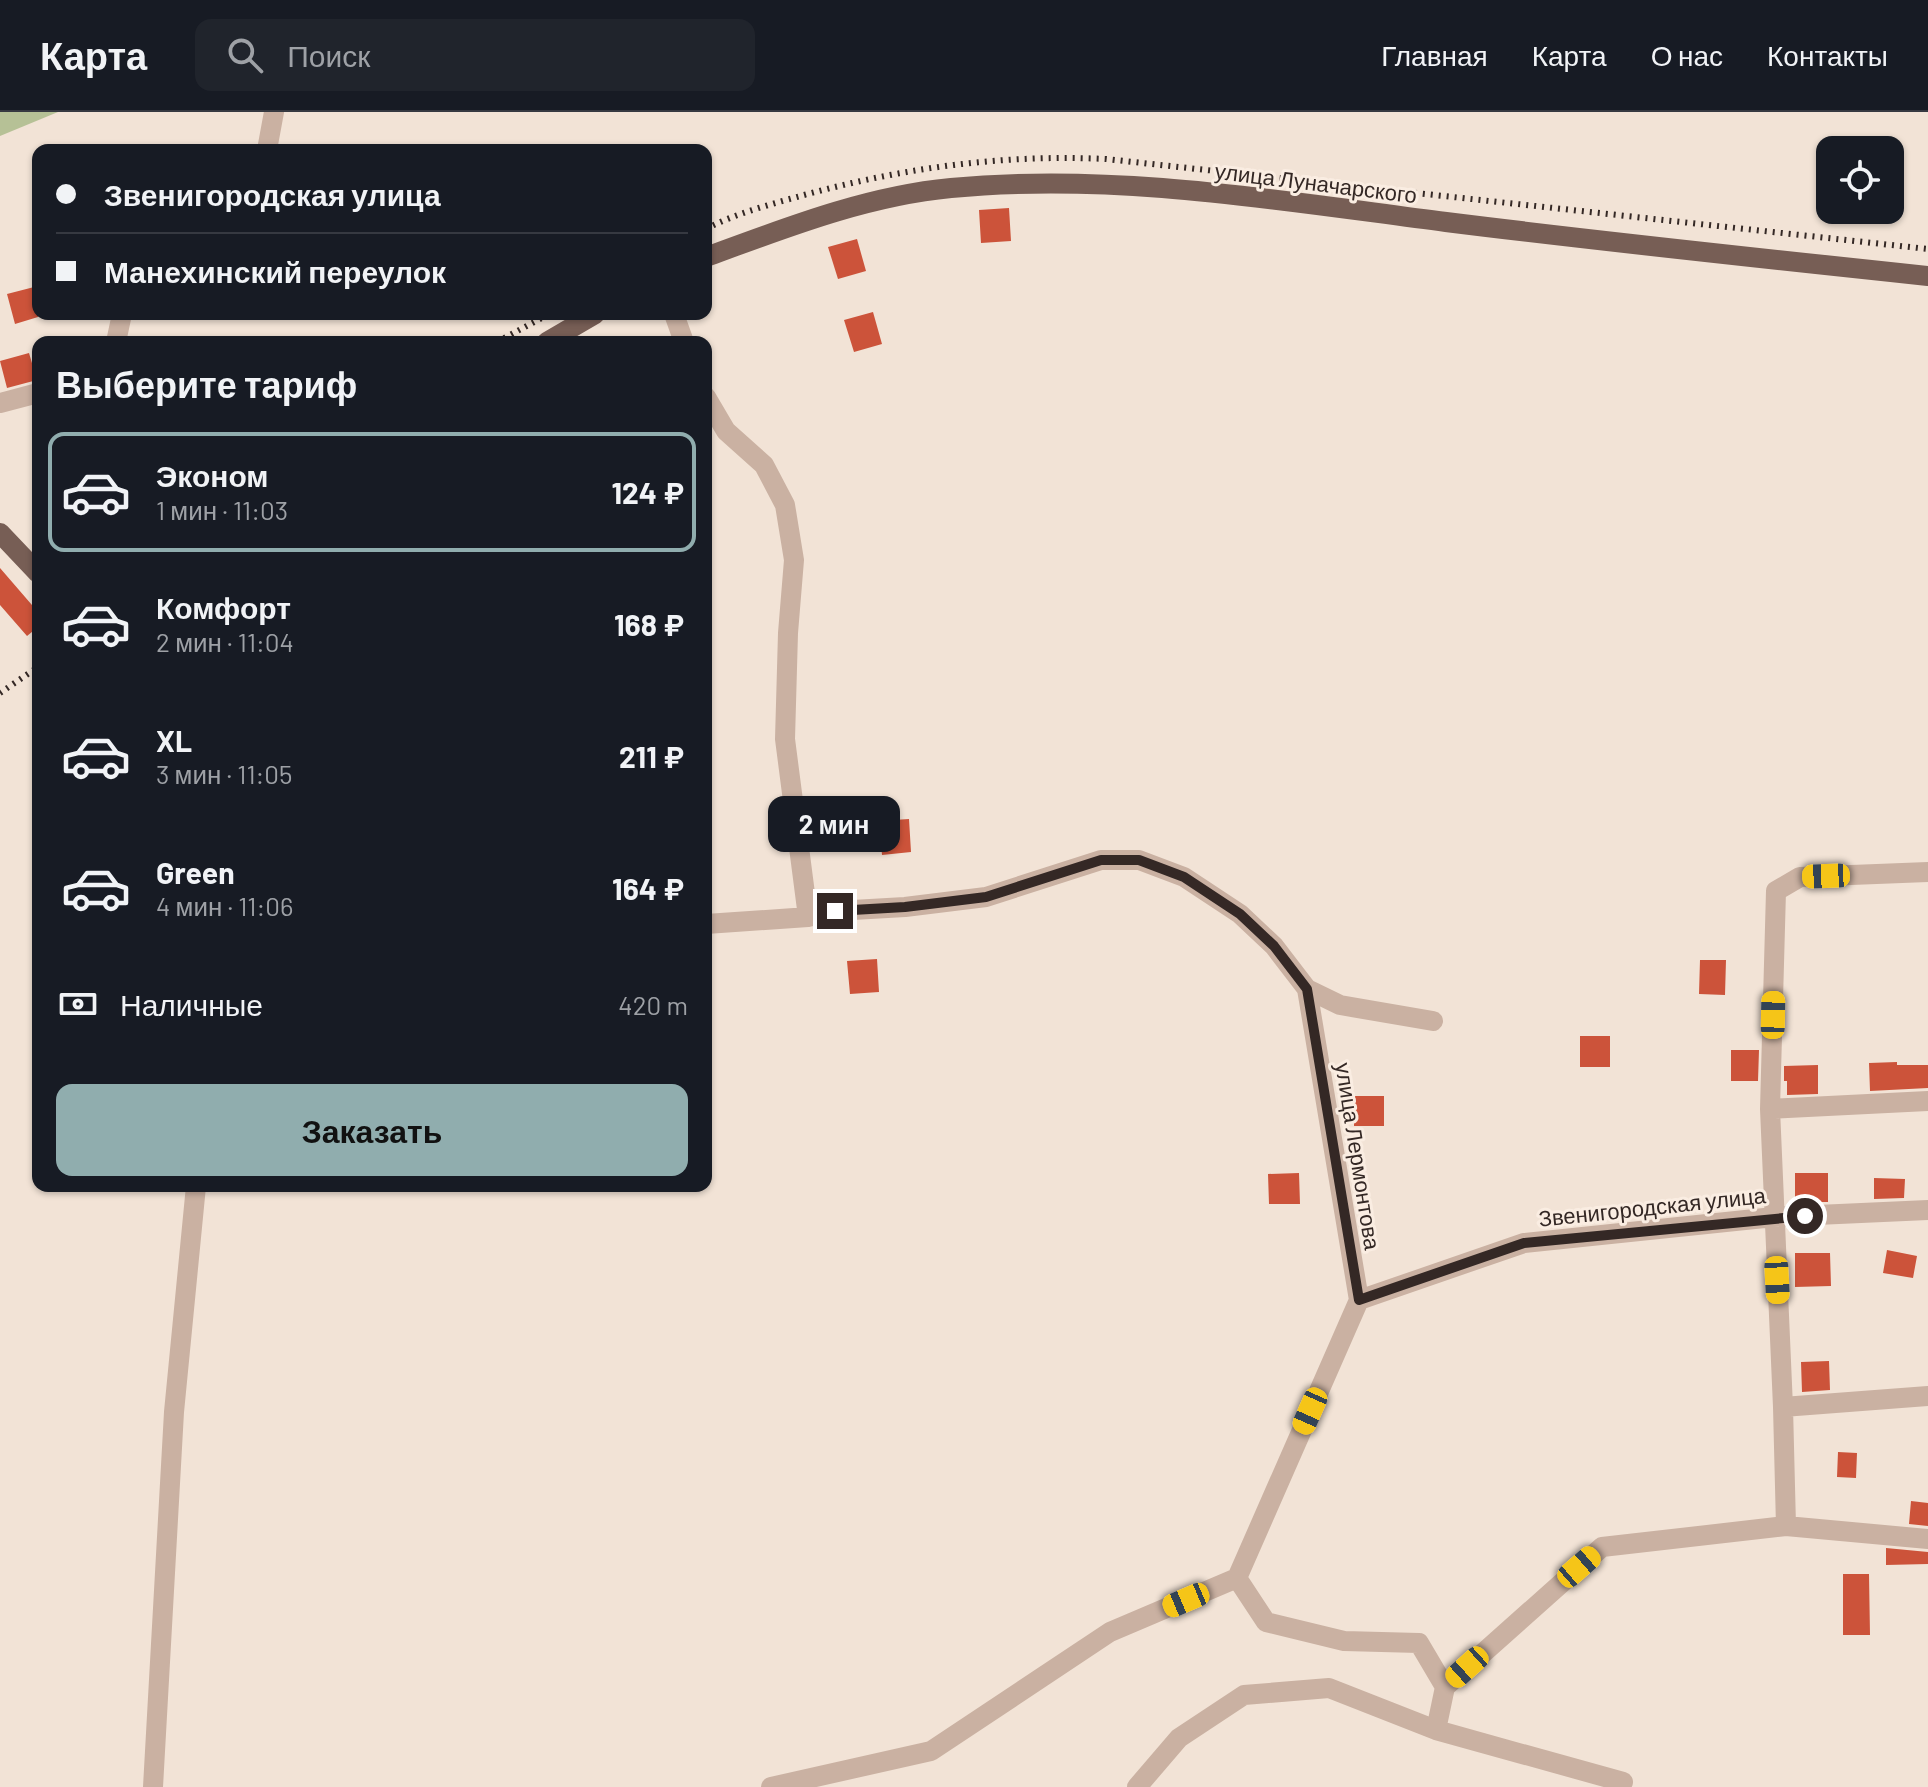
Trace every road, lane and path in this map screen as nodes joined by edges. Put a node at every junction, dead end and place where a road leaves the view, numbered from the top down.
1 (274, 112) edge
2 (268, 144) edge
3 (712, 255) edge
4 (1928, 276) edge
5 (585, 320) edge
6 (557, 336) edge
7 (32, 395) edge
8 (0, 403) edge
9 (712, 407) edge
10 (0, 533) edge
11 (32, 567) edge
12 (1928, 872) edge
13 (808, 917) junction
14 (712, 924) edge
15 (1307, 989) junction
16 (1433, 1021) dead end
17 (1928, 1101) edge
18 (1770, 1109) junction
19 (195, 1192) edge
20 (1928, 1210) edge
21 (1774, 1217) junction
22 (1359, 1300) junction
23 (1928, 1396) edge
24 (1783, 1407) junction
25 (1786, 1526) junction
26 (1928, 1539) edge
27 (1237, 1578) junction
28 (1445, 1687) junction
29 (1436, 1730) junction
30 (1623, 1782) dead end
31 (153, 1787) edge
32 (771, 1787) edge
33 (1137, 1787) edge

1 - 2 street
3 - 4 main road, улица Луначарского
5 - 6 main road
7 - 8 street
9 - 13 street
10 - 11 main road
12 - 18 street
13 - 14 street
13 - 15 street
15 - 16 street
15 - 22 street, улица Лермонтова
17 - 18 street
18 - 21 street
19 - 31 street
20 - 21 street, Звенигородская улица
21 - 22 street, Звенигородская улица
21 - 24 street
22 - 27 street
23 - 24 street
24 - 25 street
25 - 26 street
25 - 28 street
27 - 28 street
27 - 32 street
28 - 29 street
29 - 30 street
29 - 33 street

